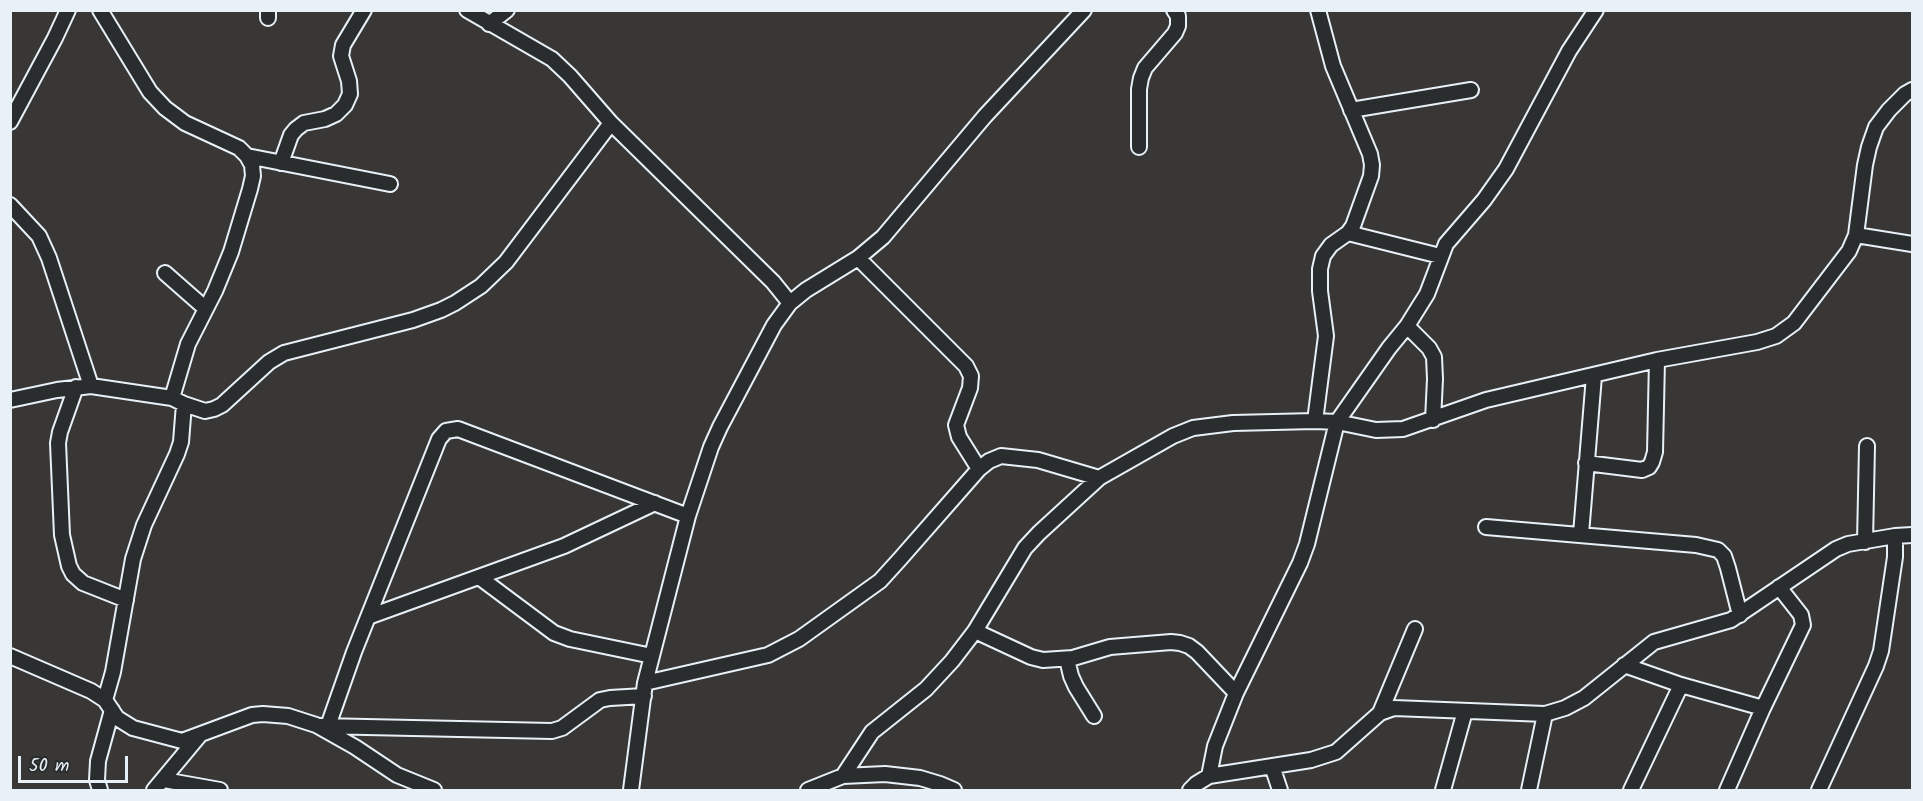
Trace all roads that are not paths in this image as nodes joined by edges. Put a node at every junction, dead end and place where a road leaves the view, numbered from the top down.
1 (68, 10) edge
2 (100, 10) edge
3 (364, 10) edge
4 (467, 10) edge
5 (507, 10) edge
6 (1084, 10) edge
7 (1174, 10) edge
8 (1318, 10) edge
9 (1596, 10) edge
10 (489, 24) junction
11 (1471, 90) dead end
12 (1912, 90) edge
13 (1351, 110) junction
14 (10, 122) edge
15 (612, 123) junction
16 (1139, 147) dead end
17 (247, 156) junction
18 (281, 163) junction
19 (390, 184) dead end
20 (10, 205) edge
21 (1348, 233) junction
22 (1856, 235) junction
23 (1912, 244) edge
24 (1440, 256) junction
25 (858, 258) junction
26 (165, 273) dead end
27 (790, 303) junction
28 (206, 309) junction
29 (1407, 326) junction
30 (1657, 360) junction
31 (1594, 376) junction
32 (91, 386) junction
33 (76, 387) junction
34 (10, 400) edge
35 (178, 401) junction
36 (1433, 420) junction
37 (1315, 421) junction
38 (1337, 422) junction
39 (1867, 446) dead end
40 (1586, 463) junction
41 (979, 469) junction
42 (1099, 478) junction
43 (655, 504) junction
44 (688, 516) junction
45 (1486, 527) dead end
46 (1581, 534) junction
47 (1912, 535) edge
48 (1894, 536) junction
49 (1865, 542) junction
50 (479, 577) junction
51 (1779, 587) junction
52 (126, 600) junction
53 (1740, 615) junction
54 (368, 617) junction
55 (1415, 629) dead end
56 (975, 631) junction
57 (10, 656) edge
58 (652, 656) junction
59 (1066, 659) junction
60 (1624, 665) junction
61 (1681, 685) junction
62 (644, 689) junction
63 (1236, 693) junction
64 (108, 705) junction
65 (1763, 708) junction
66 (1465, 711) junction
67 (1380, 713) junction
68 (1545, 714) junction
69 (1094, 716) dead end
70 (322, 726) junction
71 (199, 736) junction
72 (1272, 766) junction
73 (397, 775) junction
74 (843, 776) junction
75 (1209, 776) junction
76 (164, 780) junction
77 (100, 790) edge
78 (154, 790) edge
79 (220, 790) edge
80 (407, 790) edge
81 (434, 790) edge
82 (631, 790) edge
83 (808, 790) edge
84 (954, 790) edge
85 (1190, 790) edge
86 (1280, 790) edge
87 (1443, 790) edge
88 (1529, 790) edge
89 (1631, 790) edge
90 (1727, 790) edge
91 (1819, 790) edge

1 - 14 street
2 - 17 street
3 - 18 street
4 - 10 street
5 - 10 street
6 - 25 street
7 - 16 street
8 - 13 street
9 - 24 street
10 - 15 street
11 - 13 street
12 - 22 street
13 - 21 street
15 - 27 street
15 - 35 street
17 - 18 street
17 - 28 street
18 - 19 street
20 - 32 street
21 - 24 street
21 - 37 street
22 - 23 street
22 - 30 street
24 - 29 street
25 - 27 street
25 - 41 street
26 - 28 street
27 - 44 street
28 - 35 street
29 - 36 street
29 - 38 street
30 - 31 street
30 - 40 street
31 - 36 street
31 - 40 street
32 - 33 street
32 - 35 street
33 - 34 street
33 - 52 street
35 - 52 street
36 - 38 street
37 - 38 street
37 - 42 street
38 - 63 street
39 - 49 street
40 - 46 street
41 - 42 street
41 - 62 street
42 - 56 street
43 - 44 street
43 - 50 street
43 - 54 street
44 - 58 street
45 - 46 street
46 - 53 street
47 - 48 street
48 - 49 street
48 - 91 street
49 - 51 street
50 - 54 street
50 - 58 street
51 - 53 street
51 - 65 street
52 - 64 street
53 - 60 street
54 - 70 street
55 - 67 street
56 - 59 street
56 - 74 street
57 - 64 street
58 - 62 street
59 - 63 street
59 - 69 street
60 - 61 street
60 - 68 street
61 - 65 street
61 - 89 street
62 - 70 street
62 - 82 street
63 - 75 street
64 - 71 street
64 - 77 street
65 - 90 street
66 - 67 street
66 - 68 street
66 - 87 street
67 - 72 street
68 - 88 street
70 - 71 street
70 - 73 street
71 - 76 street
72 - 75 street
72 - 86 street
73 - 80 street
73 - 81 street
74 - 83 street
74 - 84 street
75 - 85 street
76 - 78 street
76 - 79 street

